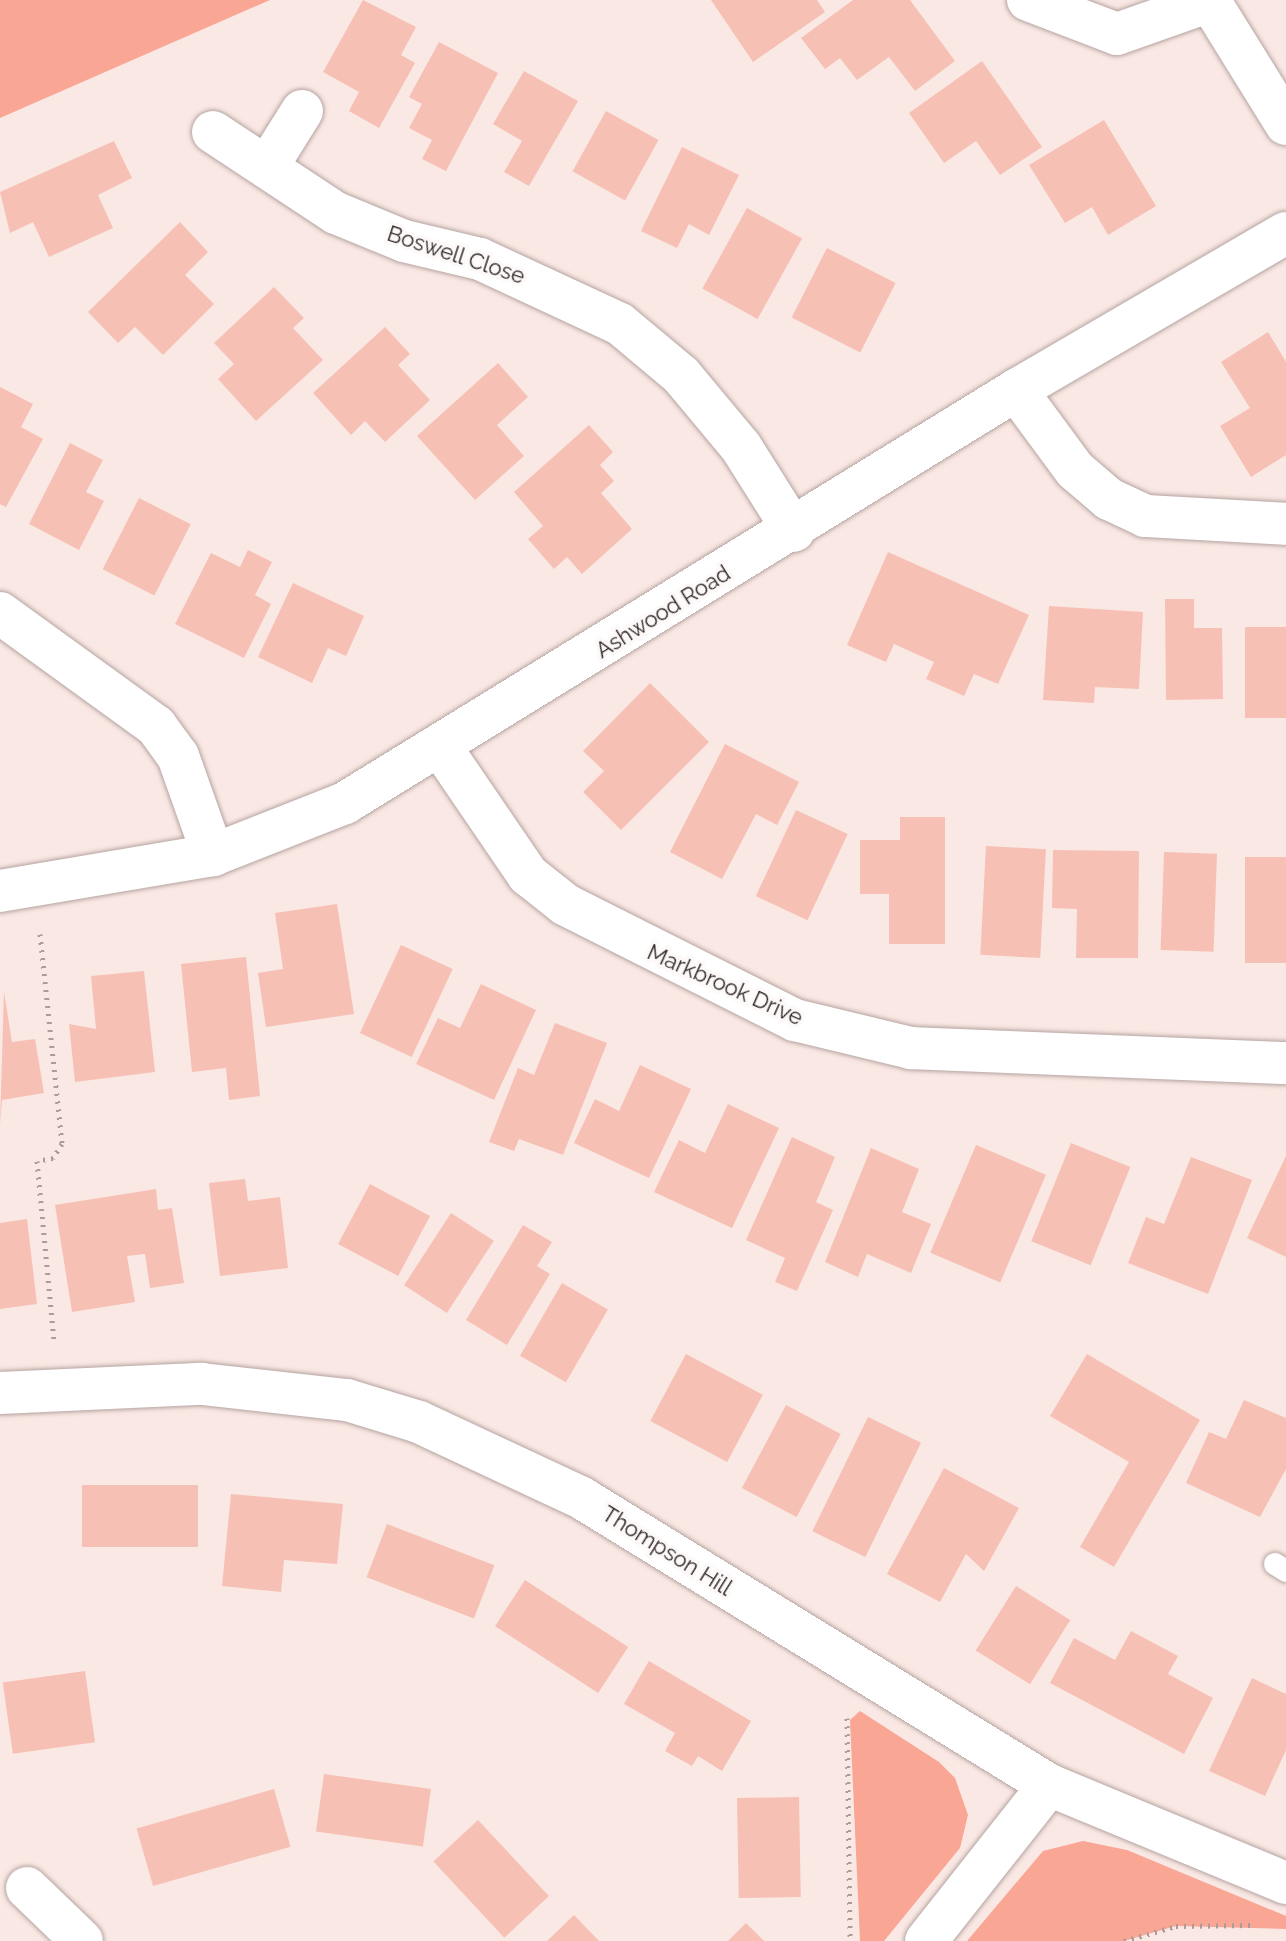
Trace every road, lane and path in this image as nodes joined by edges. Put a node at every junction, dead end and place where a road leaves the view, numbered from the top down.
1 (1028, 0) edge
2 (1209, 0) edge
3 (302, 111) dead end
4 (1286, 124) edge
5 (213, 132) dead end
6 (267, 167) junction
7 (1286, 233) edge
8 (1016, 390) junction
9 (1286, 524) edge
10 (794, 531) junction
11 (0, 613) edge
12 (442, 749) junction
13 (213, 855) junction
14 (18, 888) edge
15 (1286, 1063) edge
16 (59, 1388) junction
17 (0, 1393) edge
18 (862, 1670) junction
19 (1049, 1785) junction
20 (1286, 1883) edge
21 (27, 1888) dead end
22 (1264, 1926) dead end
23 (82, 1941) edge
24 (850, 1941) edge
25 (926, 1941) edge
26 (1124, 1941) edge

1 - 2 street
2 - 4 street
3 - 6 street
5 - 6 street, Boswell Close
6 - 10 street, Boswell Close
7 - 8 street, Ashwood Road
8 - 9 street
8 - 10 street, Ashwood Road
10 - 12 street, Ashwood Road
11 - 13 street
12 - 13 street, Ashwood Road
12 - 15 street, Markbrook Drive
13 - 14 street, Ashwood Road
14 - 16 path
16 - 17 street, Thompson Hill
16 - 18 street, Thompson Hill
18 - 19 street, Thompson Hill
18 - 24 path
19 - 20 street, Thompson Hill
19 - 25 street
21 - 23 street
22 - 26 path

